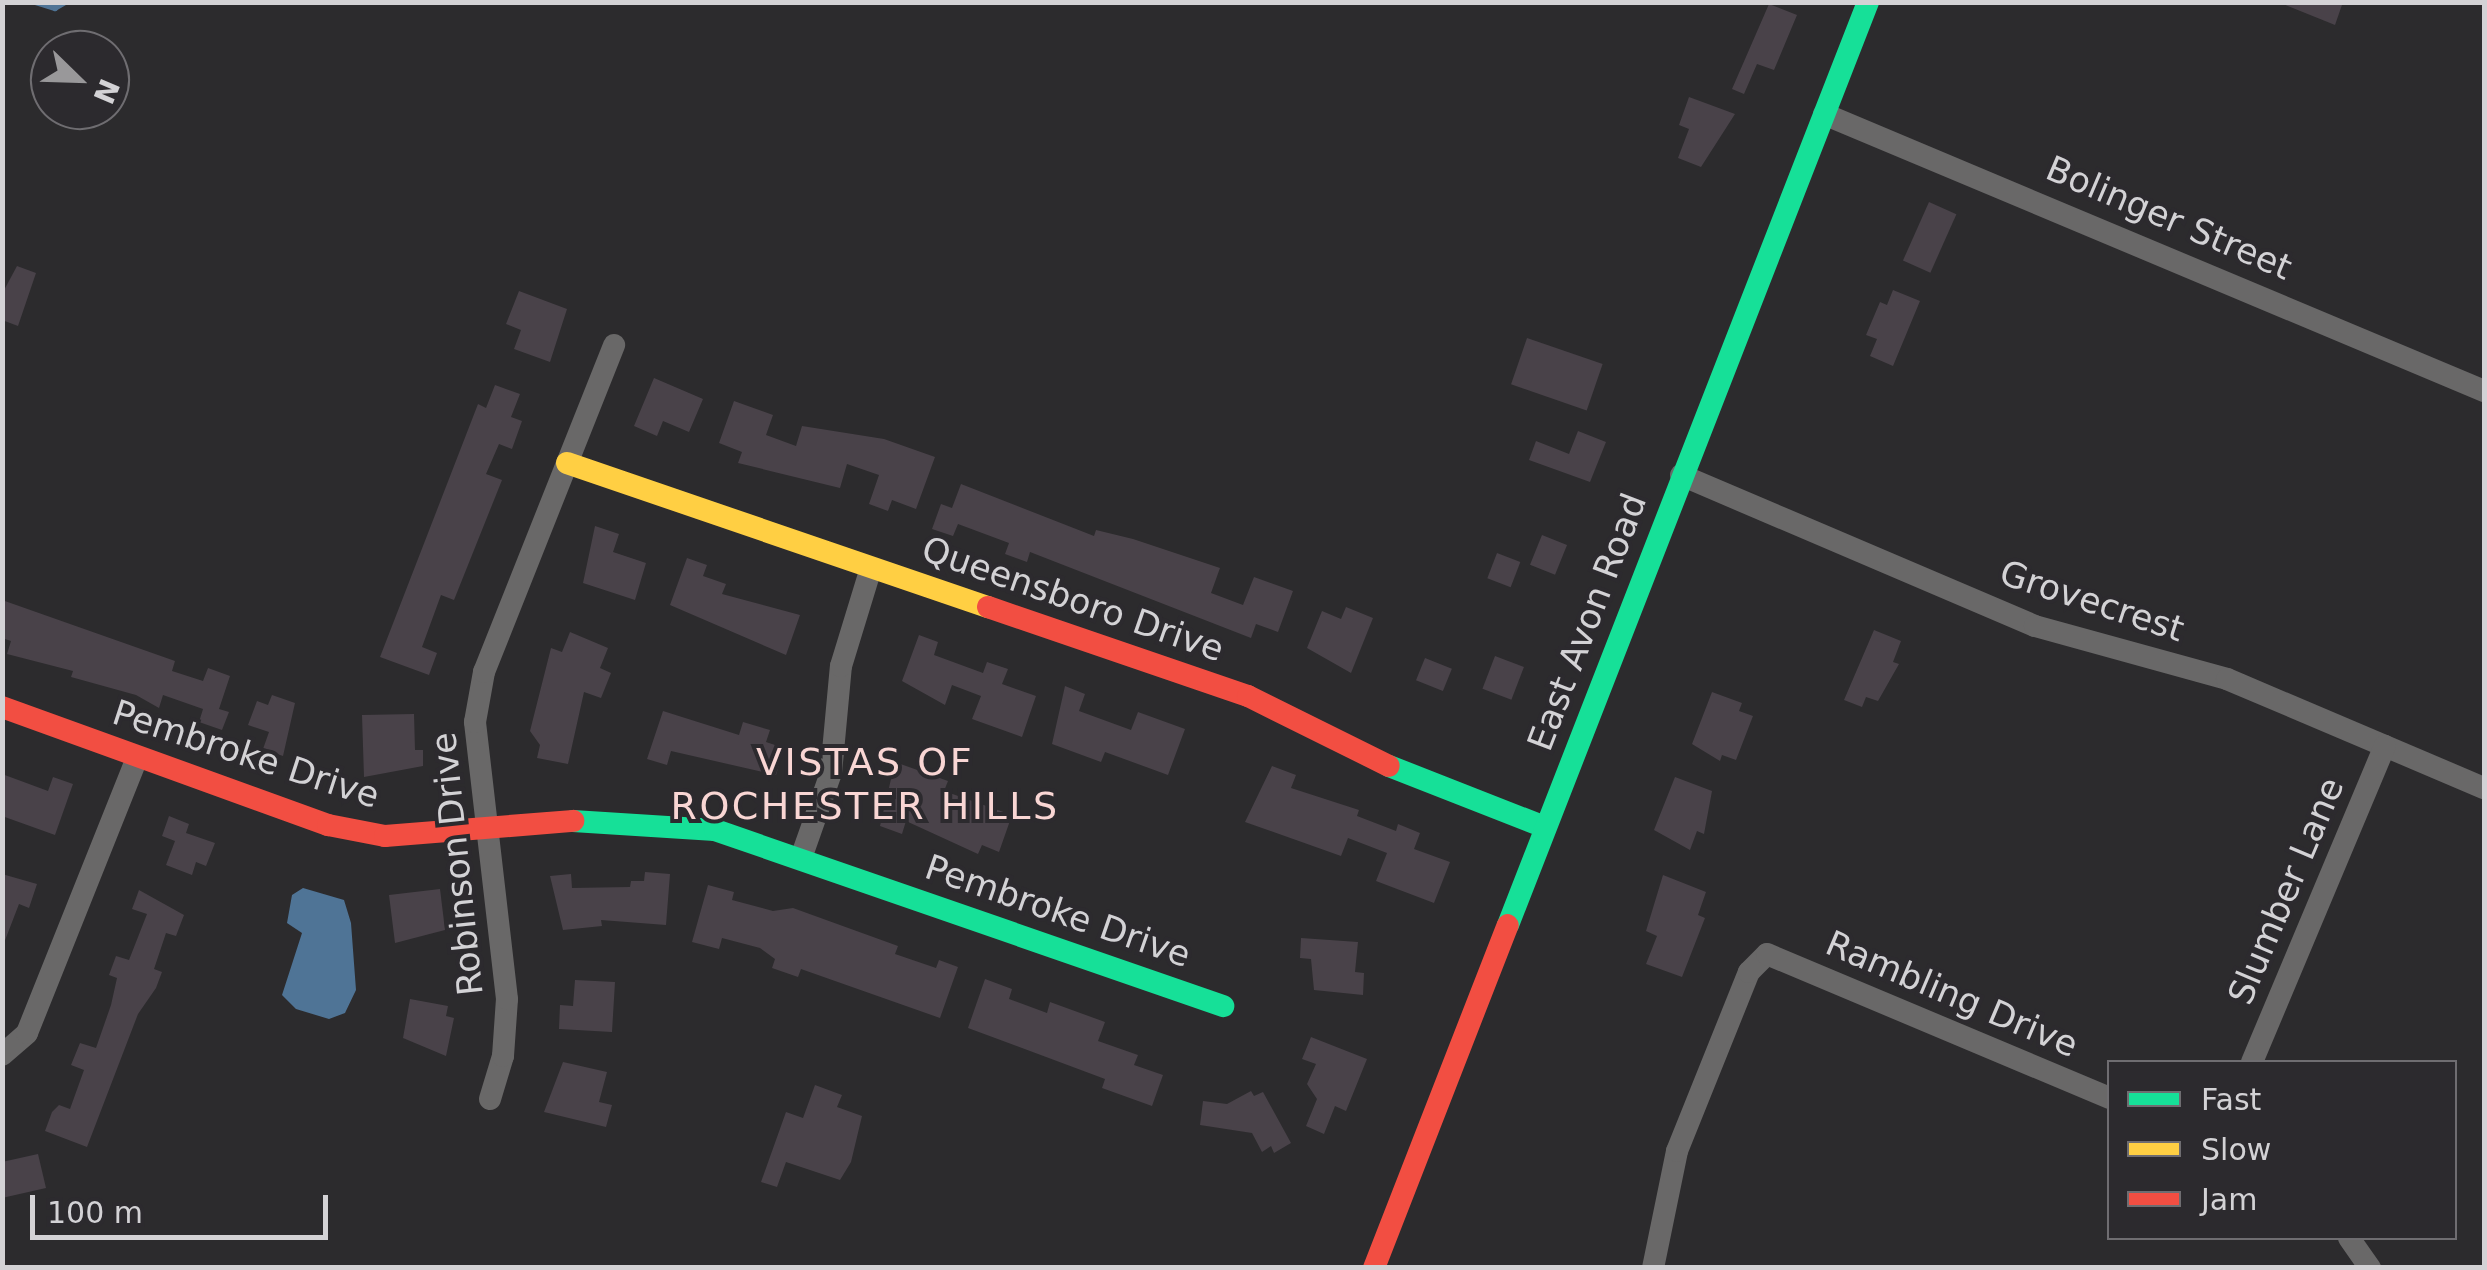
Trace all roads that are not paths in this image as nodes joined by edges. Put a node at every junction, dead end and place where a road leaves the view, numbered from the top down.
1 (1841, 2) edge
2 (1866, 7) edge
3 (1824, 114) junction
4 (614, 345) dead end
5 (2484, 391) edge
6 (567, 463) junction
7 (1682, 476) junction
8 (871, 568) junction
9 (2, 708) edge
10 (2385, 746) junction
11 (138, 758) junction
12 (2484, 788) edge
13 (1545, 827) junction
14 (488, 832) junction
15 (801, 858) junction
16 (1223, 1006) dead end
17 (2, 1055) edge
18 (2253, 1060) edge
19 (2107, 1097) edge
20 (490, 1099) dead end
21 (2350, 1240) edge
22 (1374, 1268) edge
23 (1652, 1268) edge
24 (2370, 1268) edge

1 - 2 street
2 - 3 street, East Avon Road
3 - 5 street, Bolinger Street
3 - 7 street, East Avon Road
4 - 6 street, Robinson Drive
6 - 8 street, Queensboro Drive
6 - 14 street, Robinson Drive
7 - 10 street, Grovecrest
7 - 13 street, East Avon Road
8 - 13 street, Queensboro Drive
8 - 15 street
9 - 11 street, Pembroke Drive
10 - 12 street, Grovecrest
10 - 18 street, Slumber Lane
11 - 14 street, Pembroke Drive
11 - 17 street
13 - 22 street, East Avon Road
14 - 15 street, Pembroke Drive
14 - 20 street, Robinson Drive
15 - 16 street, Pembroke Drive
19 - 23 street, Rambling Drive
21 - 24 street

